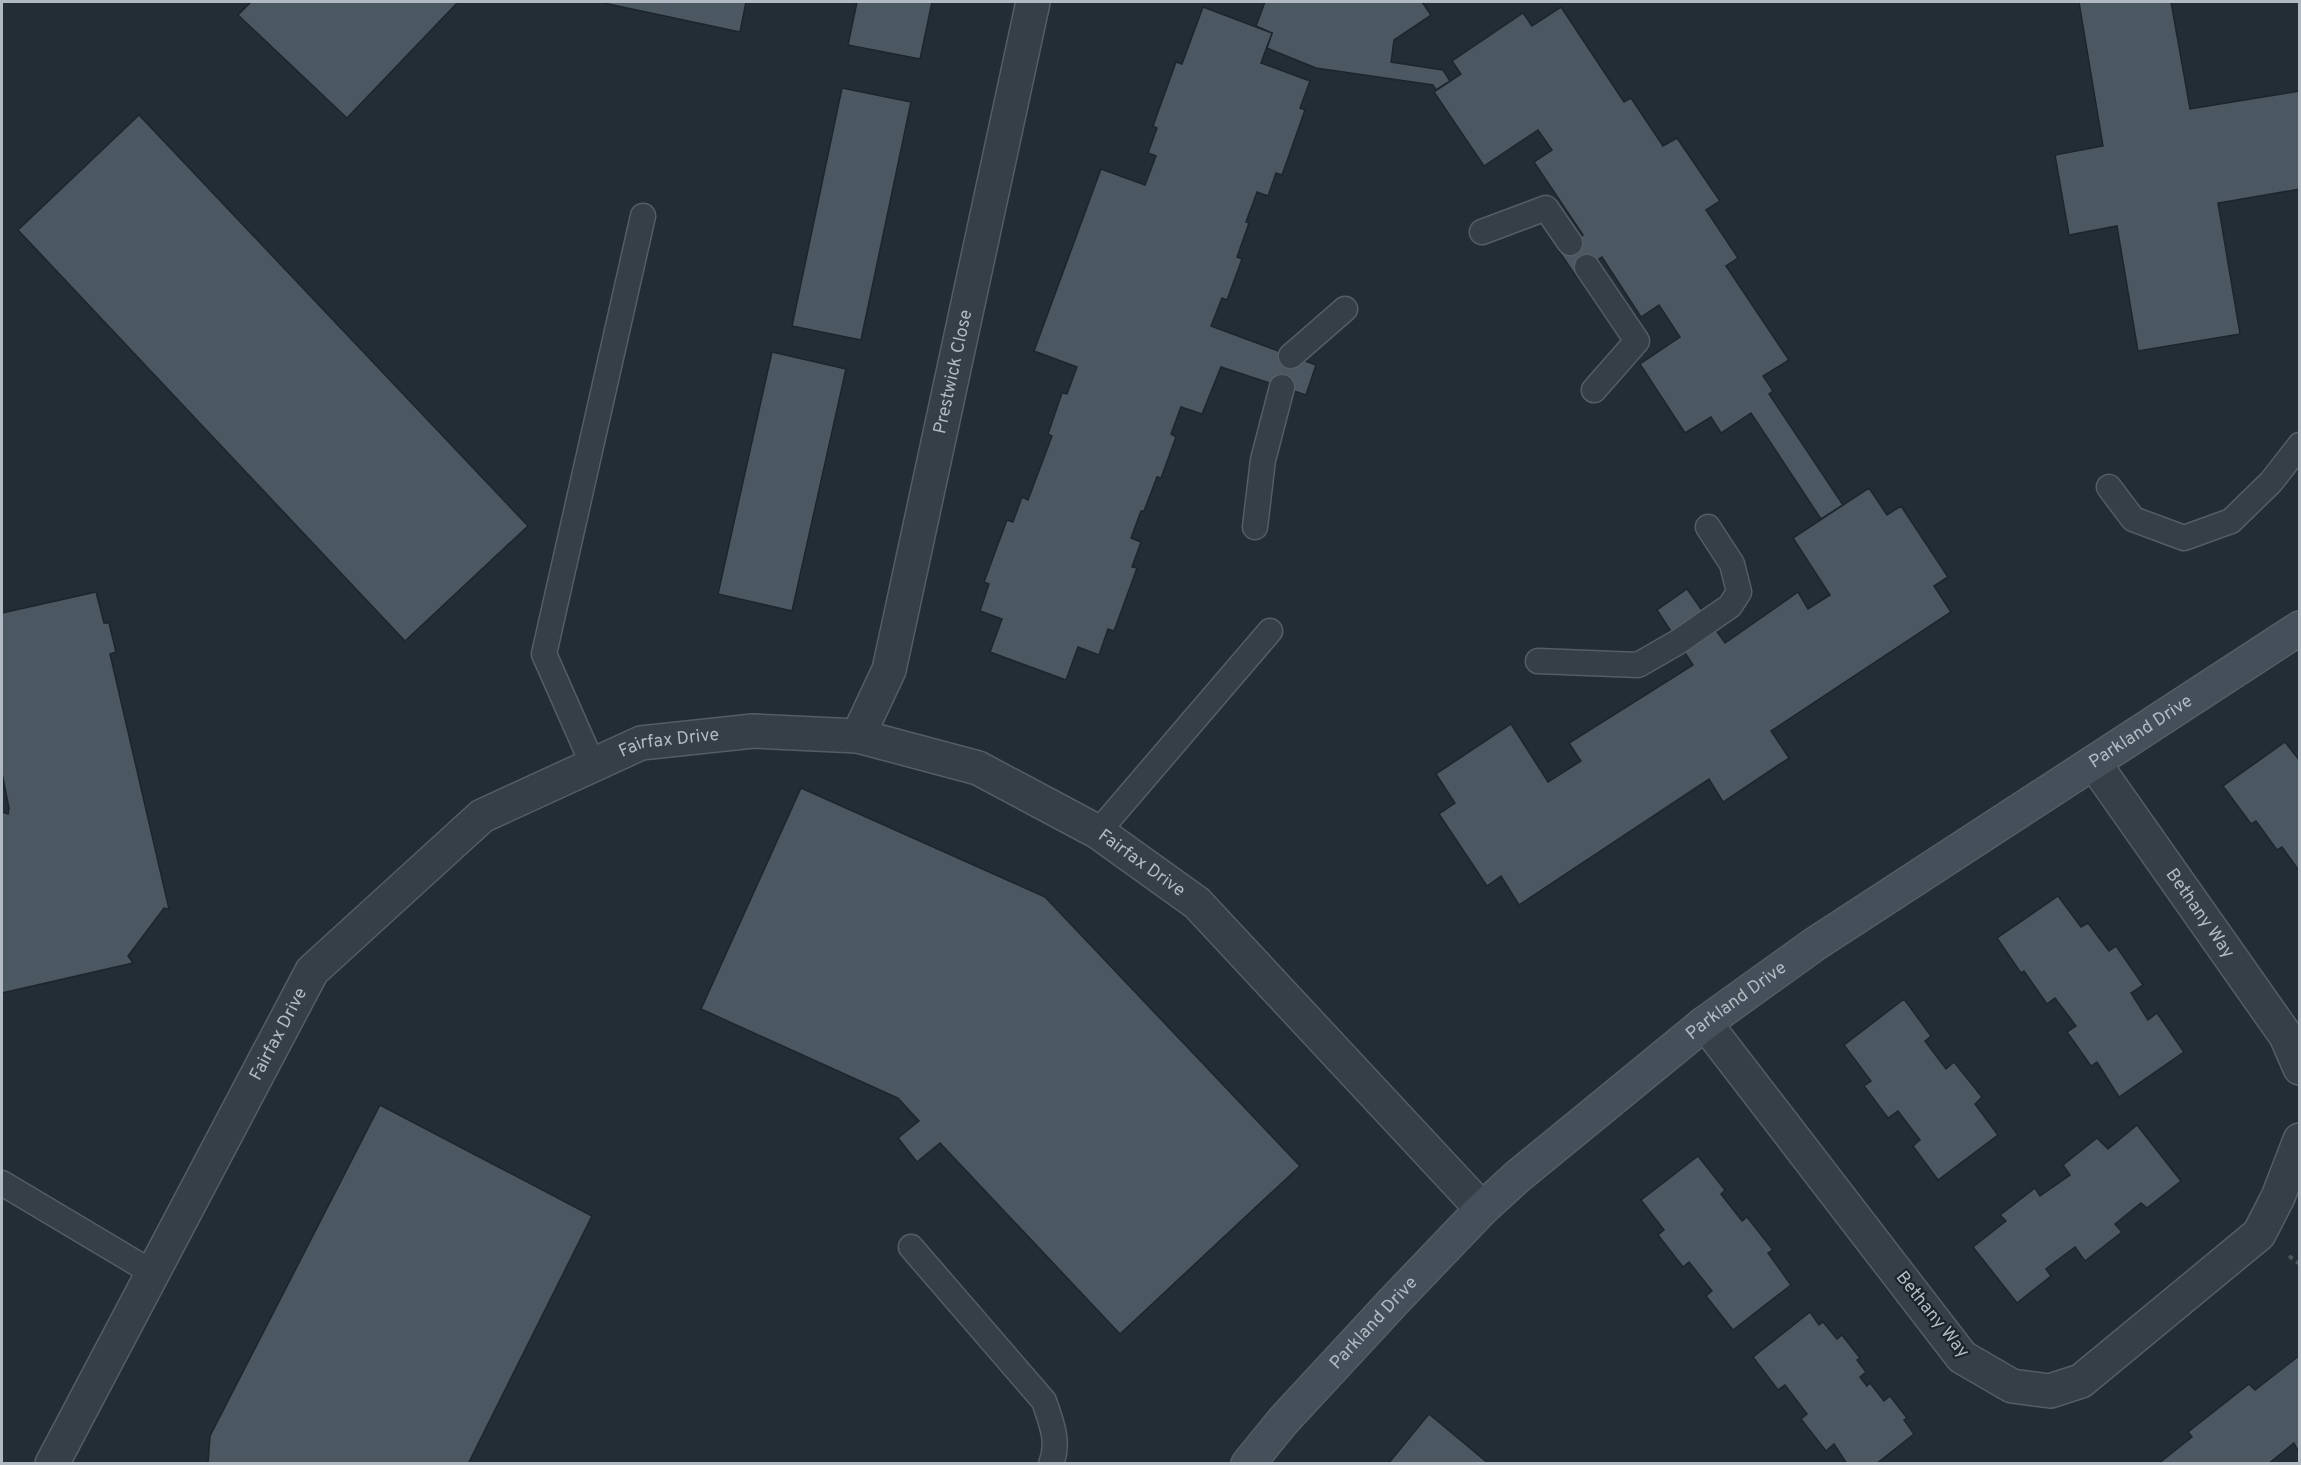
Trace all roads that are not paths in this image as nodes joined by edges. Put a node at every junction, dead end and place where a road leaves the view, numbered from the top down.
1 (1033, 2) edge
2 (643, 216) dead end
3 (1482, 232) dead end
4 (1570, 243) dead end
5 (1587, 267) dead end
6 (1345, 309) dead end
7 (1291, 356) dead end
8 (1282, 387) dead end
9 (1594, 390) dead end
10 (2300, 445) edge
11 (2109, 487) dead end
12 (1255, 527) dead end
13 (1708, 527) dead end
14 (2300, 628) edge
15 (1270, 631) dead end
16 (1538, 661) dead end
17 (858, 736) junction
18 (2094, 764) junction
19 (593, 765) junction
20 (1098, 832) junction
21 (1705, 1023) junction
22 (2300, 1068) edge
23 (2300, 1140) edge
24 (2, 1183) edge
25 (1482, 1209) junction
26 (911, 1247) dead end
27 (153, 1273) junction
28 (52, 1464) edge
29 (1051, 1464) edge
30 (1248, 1464) edge

1 - 17 street, Prestwick Close
2 - 19 lane
3 - 4 lane
5 - 9 lane
6 - 7 lane
8 - 12 lane
10 - 11 lane
13 - 16 lane
14 - 18 street, Parkland Drive
15 - 20 lane
17 - 19 street, Fairfax Drive
17 - 20 street, Fairfax Drive
18 - 21 street, Parkland Drive
18 - 22 street, Bethany Way
19 - 27 street, Fairfax Drive
20 - 25 street, Fairfax Drive
21 - 23 street, Bethany Way
21 - 25 street, Parkland Drive
24 - 27 lane
25 - 30 street, Parkland Drive
26 - 29 lane
27 - 28 street, Fairfax Drive

